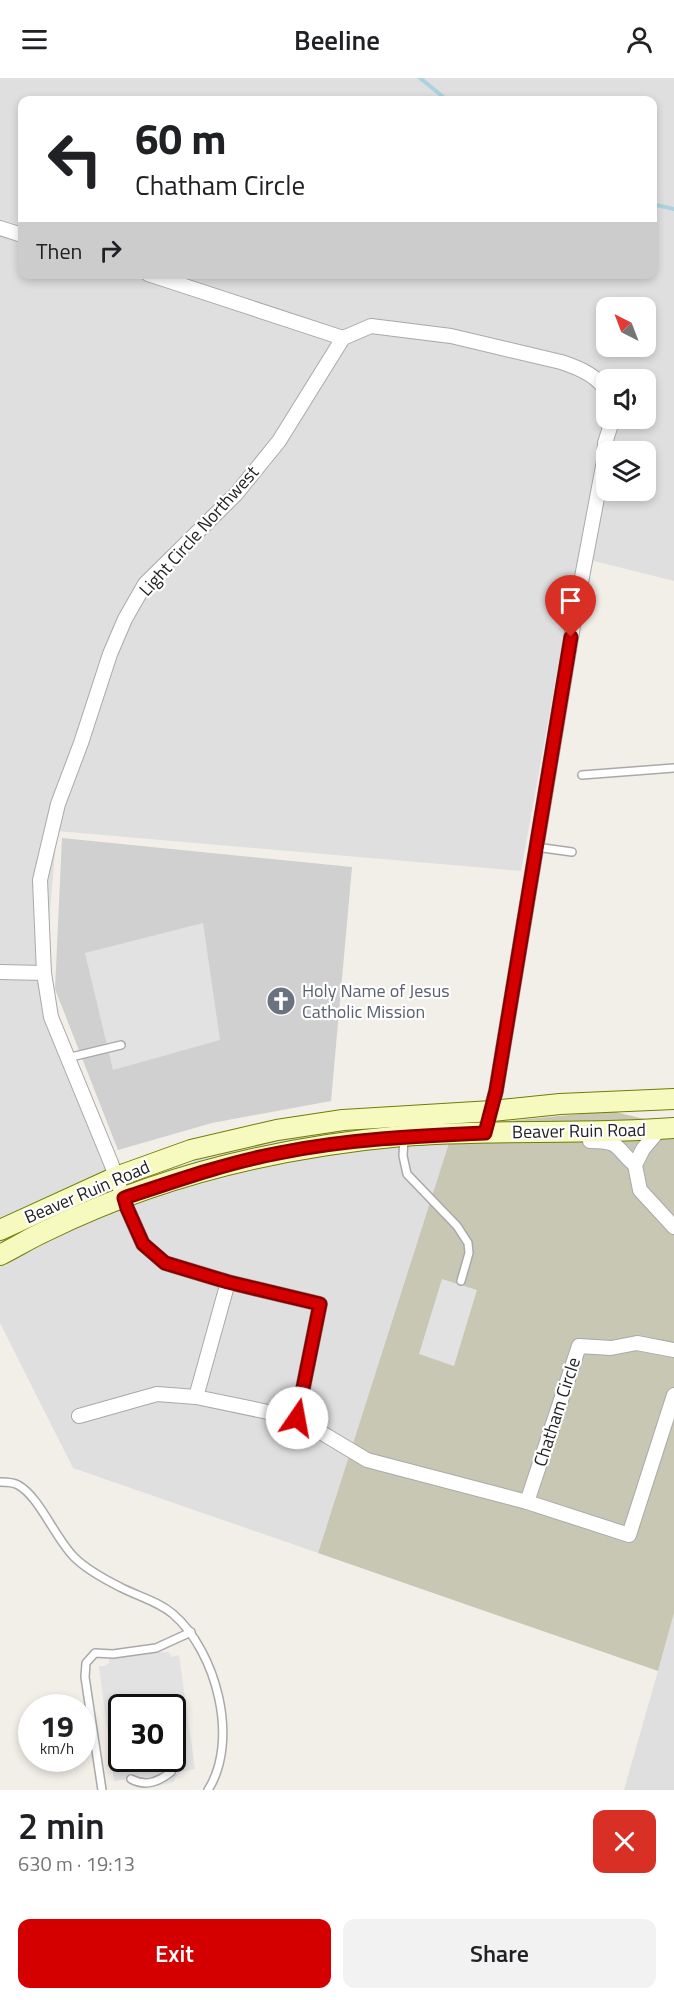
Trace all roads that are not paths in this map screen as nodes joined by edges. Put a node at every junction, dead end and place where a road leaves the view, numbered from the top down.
1 (0, 228) edge
2 (18, 234) edge
3 (163, 279) edge
4 (343, 338) junction
5 (596, 380) edge
6 (609, 429) edge
7 (674, 768) edge
8 (582, 775) dead end
9 (536, 847) junction
10 (572, 852) dead end
11 (0, 972) edge
12 (44, 973) junction
13 (121, 1045) dead end
14 (67, 1058) junction
15 (674, 1100) edge
16 (492, 1111) junction
17 (666, 1129) edge
18 (569, 1131) junction
19 (485, 1133) junction
20 (404, 1136) junction
21 (635, 1165) junction
22 (116, 1177) junction
23 (124, 1198) junction
24 (674, 1227) edge
25 (0, 1230) edge
26 (0, 1255) edge
27 (461, 1281) dead end
28 (228, 1282) junction
29 (674, 1350) edge
30 (674, 1395) edge
31 (196, 1397) junction
32 (79, 1416) dead end
33 (297, 1418) junction
34 (0, 1482) edge
35 (527, 1502) junction
36 (190, 1632) junction
37 (171, 1772) dead end
38 (130, 1779) dead end
39 (102, 1790) edge
40 (208, 1790) edge

1 - 2 street
3 - 4 street
4 - 5 street
4 - 12 street, Light Circle Northwest
6 - 9 street
7 - 8 lane
9 - 10 lane
9 - 16 street
11 - 12 street
12 - 14 street, Light Circle Northwest
13 - 14 lane
14 - 22 street, Light Circle Northwest
15 - 16 main road, Beaver Ruin Road
16 - 19 street
16 - 22 main road, Beaver Ruin Road
17 - 18 main road, Beaver Ruin Road
17 - 21 street
18 - 19 main road, Beaver Ruin Road
18 - 21 street
19 - 20 main road, Beaver Ruin Road
20 - 23 main road, Beaver Ruin Road
20 - 27 lane
21 - 24 street
22 - 23 street, Light Circle Northwest
22 - 25 main road, Beaver Ruin Road
23 - 26 main road, Beaver Ruin Road
23 - 28 street
28 - 31 street
28 - 33 street
29 - 35 street, Chatham Circle
30 - 35 street
31 - 32 street
31 - 33 street
33 - 35 street
34 - 36 lane
36 - 39 lane
36 - 40 lane
37 - 38 lane

